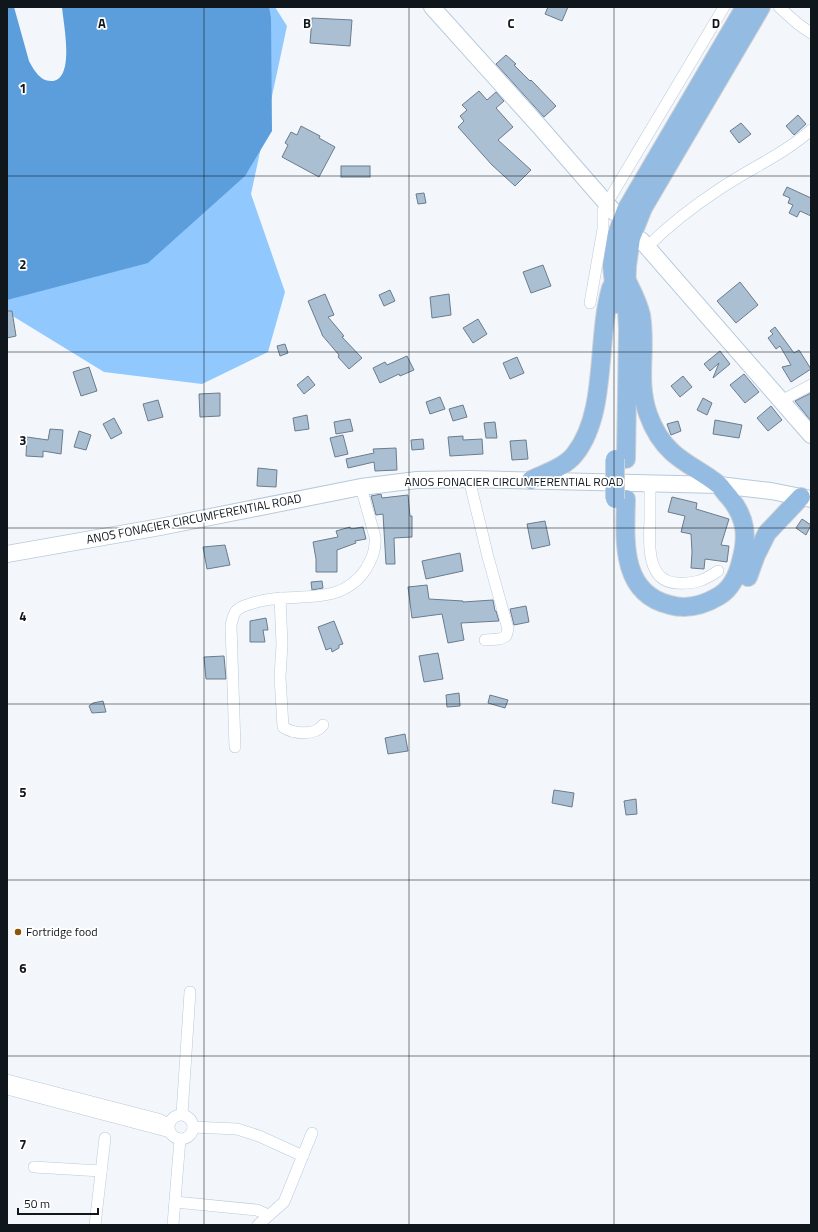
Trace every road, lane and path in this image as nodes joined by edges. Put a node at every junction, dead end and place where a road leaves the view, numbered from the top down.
1 (724, 7) edge
2 (745, 7) edge
3 (761, 7) edge
4 (779, 7) edge
5 (433, 8) edge
6 (811, 33) edge
7 (811, 130) edge
8 (610, 208) junction
9 (644, 244) joint
10 (620, 279) junction
11 (590, 303) dead end
12 (811, 385) edge
13 (781, 401) junction
14 (811, 435) edge
15 (469, 479) junction
16 (531, 480) junction
17 (650, 483) junction
18 (719, 485) junction
19 (361, 487) junction
20 (806, 498) edge
21 (7, 554) edge
22 (746, 566) junction
23 (718, 571) dead end
24 (280, 598) junction
25 (485, 640) dead end
26 (323, 725) dead end
27 (235, 747) dead end
28 (190, 992) dead end
29 (7, 1080) edge
30 (7, 1089) edge
31 (182, 1114) junction
32 (193, 1127) junction
33 (169, 1128) junction
34 (312, 1133) dead end
35 (105, 1138) dead end
36 (180, 1139) junction
37 (303, 1156) junction
38 (34, 1167) dead end
39 (101, 1171) junction
40 (175, 1202) junction
41 (268, 1215) junction
42 (95, 1225) edge
43 (173, 1225) edge
44 (258, 1225) edge

1 - 8 street
2 - 10 main road
3 - 10 main road
4 - 6 street
5 - 8 main road
7 - 9 street
8 - 11 street
9 - 13 main road
10 - 16 main road
10 - 18 main road
10 - 22 main road
12 - 13 street
13 - 14 main road
15 - 16 main road, ANOS FONACIER CIRCUMFERENTIAL ROAD
15 - 19 main road, ANOS FONACIER CIRCUMFERENTIAL ROAD
15 - 25 street
16 - 17 main road, ANOS FONACIER CIRCUMFERENTIAL ROAD
17 - 18 main road, ANOS FONACIER CIRCUMFERENTIAL ROAD
17 - 23 street
18 - 20 main road, ANOS FONACIER CIRCUMFERENTIAL ROAD
18 - 22 main road
19 - 21 main road, ANOS FONACIER CIRCUMFERENTIAL ROAD
19 - 24 street
20 - 22 main road
24 - 26 street
24 - 27 street
28 - 31 street
29 - 33 street
30 - 33 street
31 - 32 street
31 - 33 street
32 - 36 street
32 - 37 street
33 - 36 street
34 - 37 street
35 - 39 street
36 - 40 street
37 - 41 street
38 - 39 street
39 - 42 street
40 - 41 street
40 - 43 street
41 - 44 street

